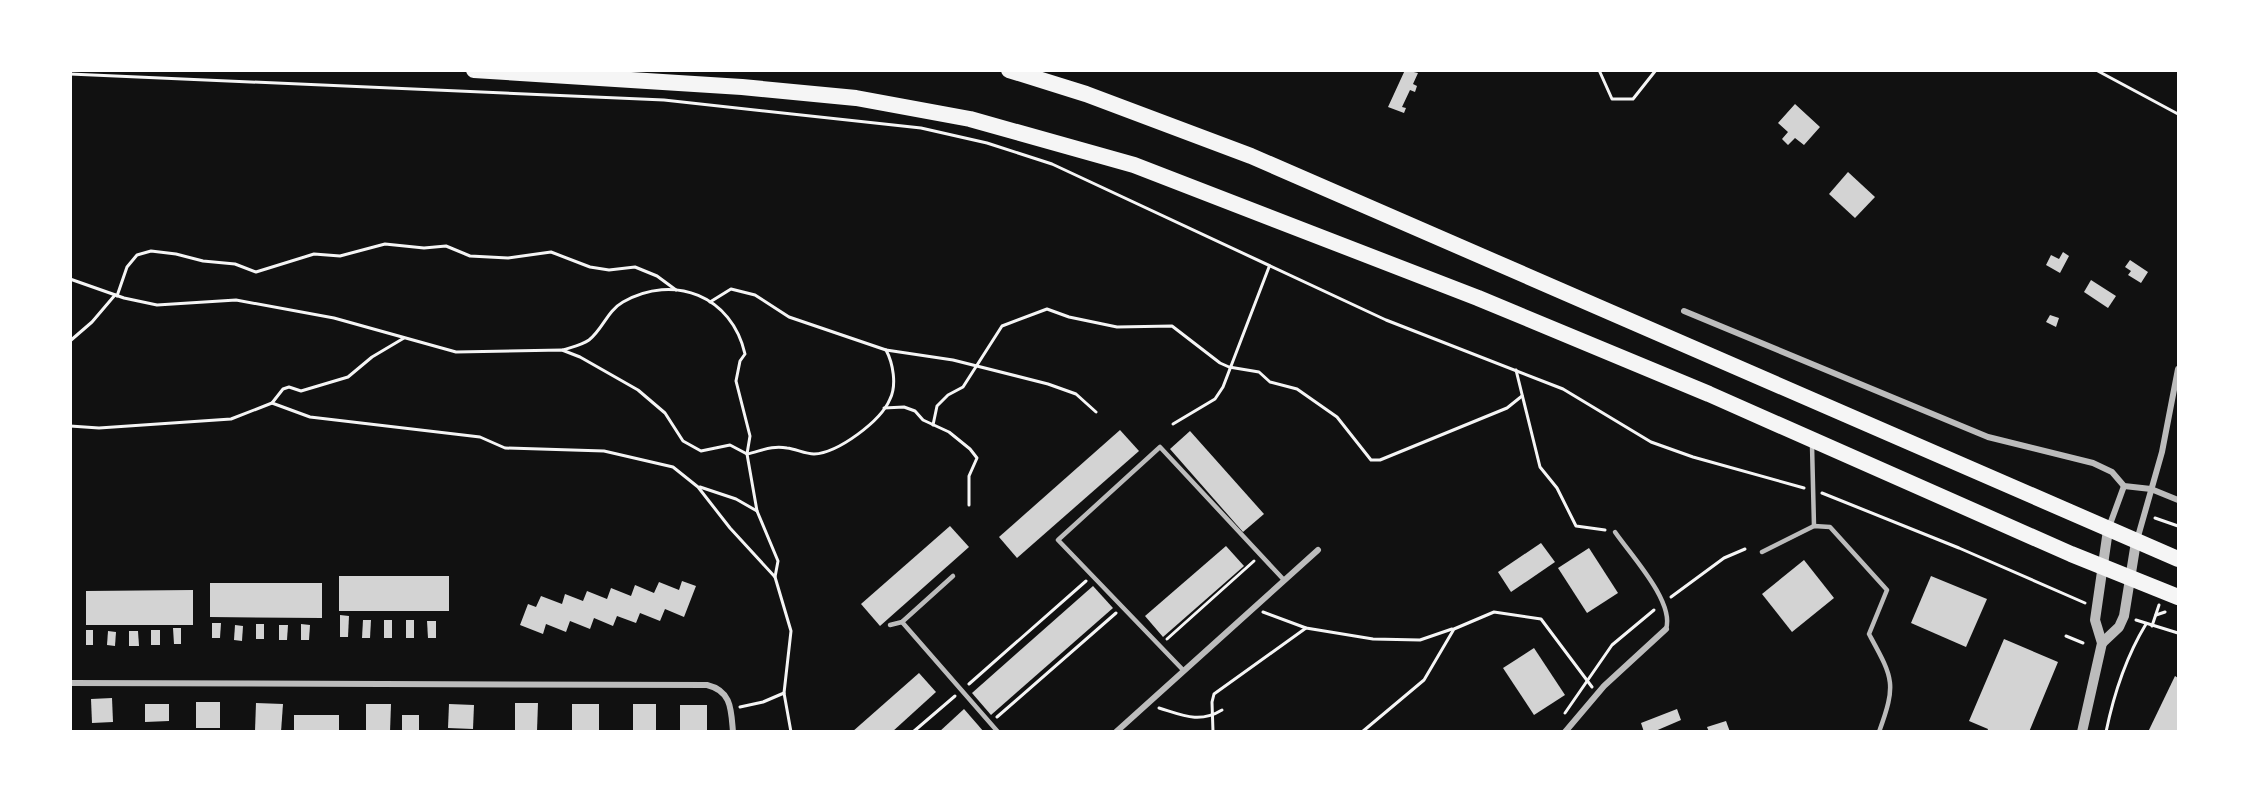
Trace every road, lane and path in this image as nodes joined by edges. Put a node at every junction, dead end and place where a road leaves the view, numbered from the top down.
1 (474, 70) edge
2 (1009, 70) edge
3 (1599, 70) edge
4 (1656, 70) edge
5 (2096, 70) edge
6 (70, 74) edge
7 (2178, 114) edge
8 (1269, 267) junction
9 (70, 279) edge
10 (676, 290) junction
11 (116, 295) junction
12 (710, 302) junction
13 (1684, 311) dead end
14 (404, 338) junction
15 (70, 341) edge
16 (562, 350) junction
17 (886, 350) junction
18 (979, 366) junction
19 (1229, 367) junction
20 (2178, 369) edge
21 (1516, 370) junction
22 (1522, 396) junction
23 (272, 403) junction
24 (884, 408) junction
25 (1096, 412) dead end
26 (1173, 424) dead end
27 (933, 425) junction
28 (70, 426) edge
29 (1812, 439) junction
30 (747, 454) junction
31 (2124, 486) junction
32 (698, 487) junction
33 (2151, 489) junction
34 (1812, 490) junction
35 (2178, 500) edge
36 (969, 505) dead end
37 (757, 511) junction
38 (2152, 517) dead end
39 (1814, 526) junction
40 (2178, 526) edge
41 (2108, 530) junction
42 (1615, 532) joint
43 (2136, 542) junction
44 (1745, 549) dead end
45 (1318, 550) dead end
46 (1762, 552) dead end
47 (1261, 555) junction
48 (2178, 559) edge
49 (2103, 568) junction
50 (953, 576) dead end
51 (1091, 576) junction
52 (775, 577) junction
53 (2130, 579) junction
54 (1284, 580) junction
55 (2178, 597) edge
56 (1664, 602) junction
57 (2087, 603) dead end
58 (1122, 608) junction
59 (1253, 608) junction
60 (2165, 612) dead end
61 (2138, 621) dead end
62 (902, 622) junction
63 (2146, 624) junction
64 (890, 625) dead end
65 (2152, 626) junction
66 (1306, 628) junction
67 (1666, 628) joint
68 (1454, 629) junction
69 (2178, 633) edge
70 (2066, 636) dead end
71 (2083, 643) dead end
72 (2102, 643) junction
73 (1159, 646) junction
74 (1184, 671) junction
75 (1587, 681) junction
76 (70, 683) edge
77 (962, 691) junction
78 (784, 693) junction
79 (1147, 704) junction
80 (740, 707) dead end
81 (1222, 710) dead end
82 (1563, 715) dead end
83 (1213, 716) junction
84 (991, 723) junction
85 (733, 732) edge
86 (791, 732) edge
87 (913, 732) edge
88 (998, 732) edge
89 (1116, 732) edge
90 (1213, 732) edge
91 (1362, 732) edge
92 (1565, 732) edge
93 (1879, 732) edge
94 (2082, 732) edge
95 (2106, 732) edge

1 - 29 highway
2 - 41 highway
3 - 4 path
5 - 7 path
6 - 8 path
8 - 19 path
8 - 21 path
9 - 11 path
10 - 11 path
10 - 12 path
10 - 16 path
11 - 14 path
11 - 15 path
12 - 17 path
12 - 30 path
13 - 31 street
14 - 16 path
14 - 23 path
16 - 30 path
17 - 18 path
17 - 24 path
18 - 19 path
18 - 25 path
18 - 27 path
19 - 22 path
19 - 26 path
20 - 33 street
21 - 22 path
21 - 34 path
22 - 42 path
23 - 28 path
23 - 32 path
24 - 27 path
24 - 30 path
27 - 36 path
29 - 34 lane
29 - 49 highway
30 - 37 path
31 - 33 street
31 - 41 street
32 - 37 path
32 - 52 path
33 - 35 street
33 - 43 street
34 - 39 lane
34 - 57 path
37 - 52 path
38 - 40 path
39 - 46 lane
39 - 93 lane
41 - 43 highway
41 - 49 street
42 - 56 lane
43 - 48 highway
43 - 53 street
44 - 56 path
45 - 54 street
47 - 51 lane
47 - 54 lane
47 - 73 path
49 - 53 highway
49 - 72 street
50 - 62 lane
51 - 58 lane
51 - 77 path
52 - 78 path
53 - 55 highway
53 - 72 street
54 - 59 street
56 - 67 lane
56 - 75 path
58 - 73 lane
58 - 84 path
59 - 66 path
59 - 74 street
60 - 65 path
61 - 63 path
62 - 64 lane
62 - 77 lane
63 - 65 path
63 - 95 path
65 - 69 path
66 - 68 path
66 - 83 path
67 - 92 street
68 - 75 path
68 - 91 path
70 - 71 path
72 - 94 street
73 - 74 lane
74 - 79 street
75 - 82 path
76 - 85 street
77 - 84 lane
77 - 87 path
78 - 80 path
78 - 86 path
79 - 83 path
79 - 89 street
81 - 83 path
83 - 90 path
84 - 88 lane

